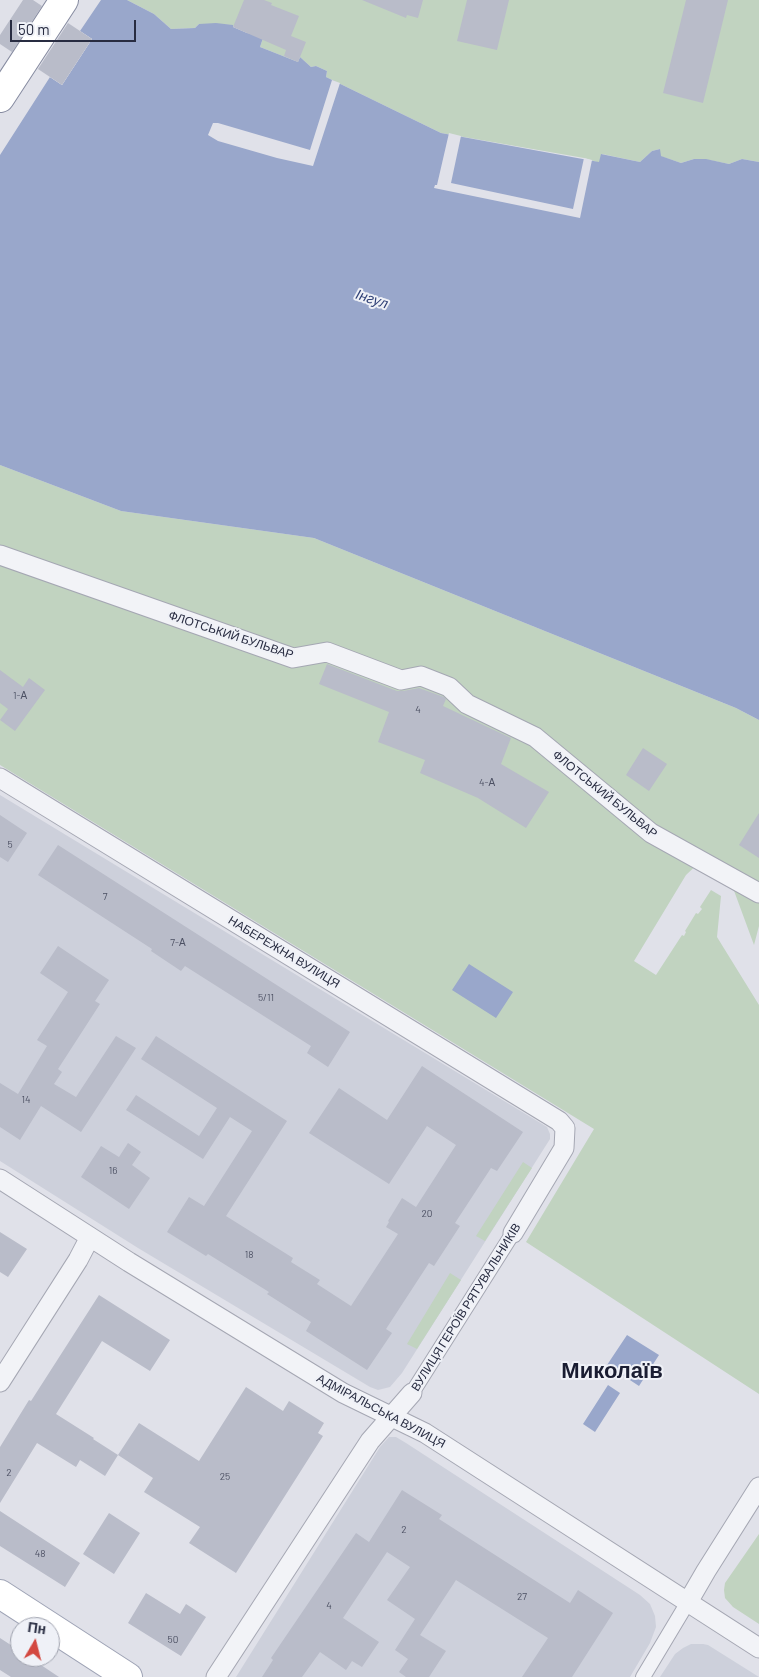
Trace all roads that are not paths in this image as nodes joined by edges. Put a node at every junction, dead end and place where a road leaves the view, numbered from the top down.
1 (64, 0) edge
2 (0, 98) edge
3 (0, 555) edge
4 (0, 778) edge
5 (759, 893) edge
6 (565, 1128) joint
7 (0, 1179) edge
8 (513, 1233) joint
9 (90, 1238) junction
10 (0, 1382) edge
11 (412, 1393) joint
12 (391, 1417) junction
13 (759, 1487) edge
14 (0, 1594) edge
15 (688, 1602) junction
16 (759, 1648) edge
17 (128, 1677) edge
18 (216, 1677) edge
19 (642, 1677) edge

1 - 2 main road
3 - 5 street, ФЛОТСЬКИЙ БУЛЬВАР
4 - 6 street, НАБЕРЕЖНА ВУЛИЦЯ
6 - 8 street, ВУЛИЦЯ ГЕРОЇВ РЯТУВАЛЬНИКІВ
7 - 9 street, АДМІРАЛЬСЬКА ВУЛИЦЯ
8 - 11 street, ВУЛИЦЯ ГЕРОЇВ РЯТУВАЛЬНИКІВ
9 - 10 street
9 - 12 street, АДМІРАЛЬСЬКА ВУЛИЦЯ
11 - 12 street, ВУЛИЦЯ ГЕРОЇВ РЯТУВАЛЬНИКІВ
12 - 15 street, АДМІРАЛЬСЬКА ВУЛИЦЯ
12 - 18 street, ВУЛИЦЯ ГЕРОЇВ РЯТУВАЛЬНИКІВ
13 - 15 street
14 - 17 main road
15 - 16 street, АДМІРАЛЬСЬКА ВУЛИЦЯ
15 - 19 street

